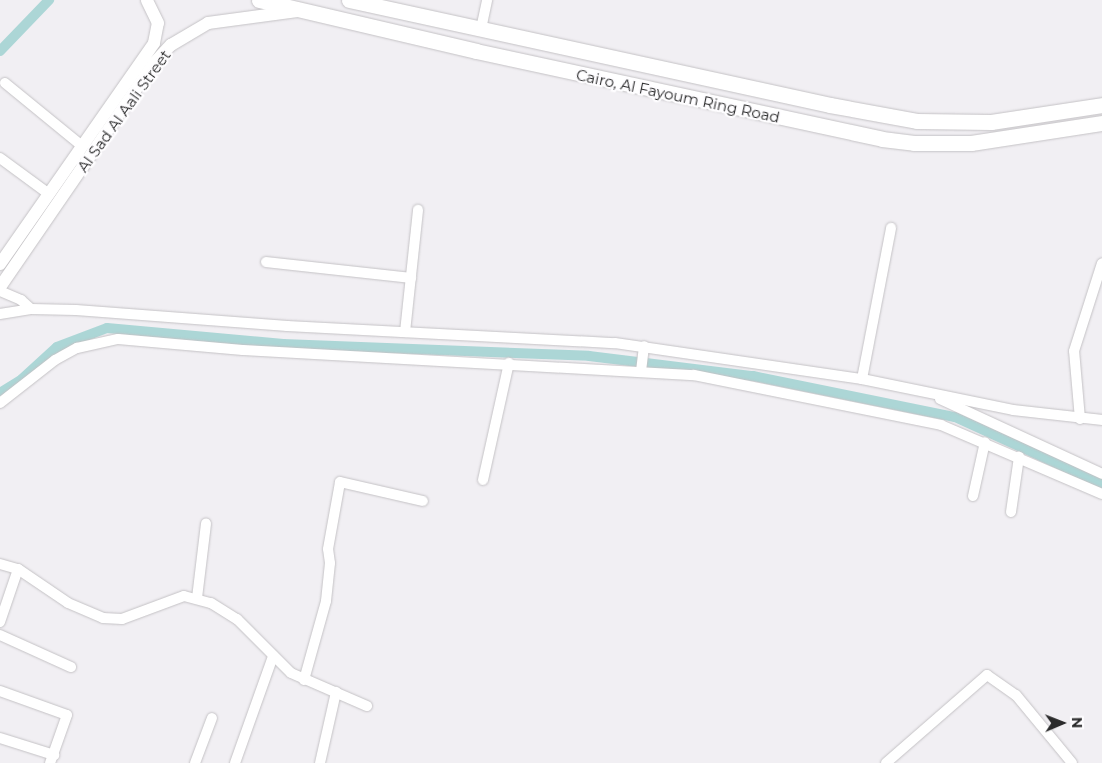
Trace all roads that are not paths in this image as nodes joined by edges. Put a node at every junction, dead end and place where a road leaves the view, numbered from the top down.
1 (147, 0) edge
2 (259, 0) edge
3 (349, 0) edge
4 (487, 0) edge
5 (299, 10) junction
6 (481, 29) junction
7 (476, 52) junction
8 (5, 83) dead end
9 (1102, 104) edge
10 (1102, 123) edge
11 (82, 146) junction
12 (0, 158) edge
13 (49, 194) junction
14 (418, 210) dead end
15 (37, 211) junction
16 (48, 220) junction
17 (891, 228) dead end
18 (266, 262) dead end
19 (1102, 263) edge
20 (0, 264) edge
21 (411, 278) junction
22 (1099, 285) edge
23 (0, 287) edge
24 (0, 291) edge
25 (31, 309) junction
26 (0, 314) edge
27 (405, 332) junction
28 (642, 359) junction
29 (510, 363) junction
30 (862, 379) junction
31 (923, 392) junction
32 (0, 403) edge
33 (1080, 420) junction
34 (1102, 420) edge
35 (985, 442) junction
36 (1019, 457) junction
37 (1102, 474) edge
38 (483, 480) dead end
39 (1102, 494) edge
40 (973, 496) dead end
41 (423, 501) dead end
42 (1011, 512) dead end
43 (206, 524) dead end
44 (0, 564) edge
45 (18, 569) junction
46 (196, 598) junction
47 (0, 622) edge
48 (0, 635) edge
49 (274, 656) junction
50 (71, 667) dead end
51 (304, 680) junction
52 (0, 692) edge
53 (336, 692) junction
54 (367, 706) dead end
55 (212, 718) dead end
56 (0, 738) edge
57 (52, 759) edge
58 (195, 763) edge
59 (235, 763) edge
60 (320, 763) edge
61 (886, 763) edge
62 (1072, 763) edge

1 - 11 main road, Al Sad Al Aali Street
2 - 5 highway, Cairo, Al Fayoum Ring Road
3 - 6 highway, Cairo, Al Fayoum Ring Road
4 - 6 street
5 - 7 highway, Cairo, Al Fayoum Ring Road
5 - 16 main road, Al Sad Al Aali Street
6 - 7 highway
6 - 9 highway, Cairo, Al Fayoum Ring Road
7 - 10 highway, Cairo, Al Fayoum Ring Road
8 - 11 street
11 - 13 main road, Al Sad Al Aali Street
12 - 13 street
13 - 15 main road, Al Sad Al Aali Street
14 - 21 street
15 - 16 main road
15 - 20 main road, Al Sad Al Aali Street
16 - 23 main road, Al Sad Al Aali Street
17 - 30 street
18 - 21 street
19 - 22 street
21 - 27 street
22 - 33 street
24 - 25 street
25 - 26 street
25 - 27 street
27 - 28 street
28 - 29 street
28 - 30 street
28 - 35 street
29 - 32 street
29 - 38 street
30 - 31 street
31 - 33 street
31 - 37 street
33 - 34 street
35 - 36 street
35 - 40 street
36 - 39 street
36 - 42 street
41 - 51 street
43 - 46 street
44 - 45 street
45 - 46 street
45 - 47 street
46 - 49 street
48 - 50 street
49 - 51 street
49 - 59 street
51 - 53 street
52 - 57 street
53 - 54 street
53 - 60 street
55 - 58 street
56 - 57 street
61 - 62 street

